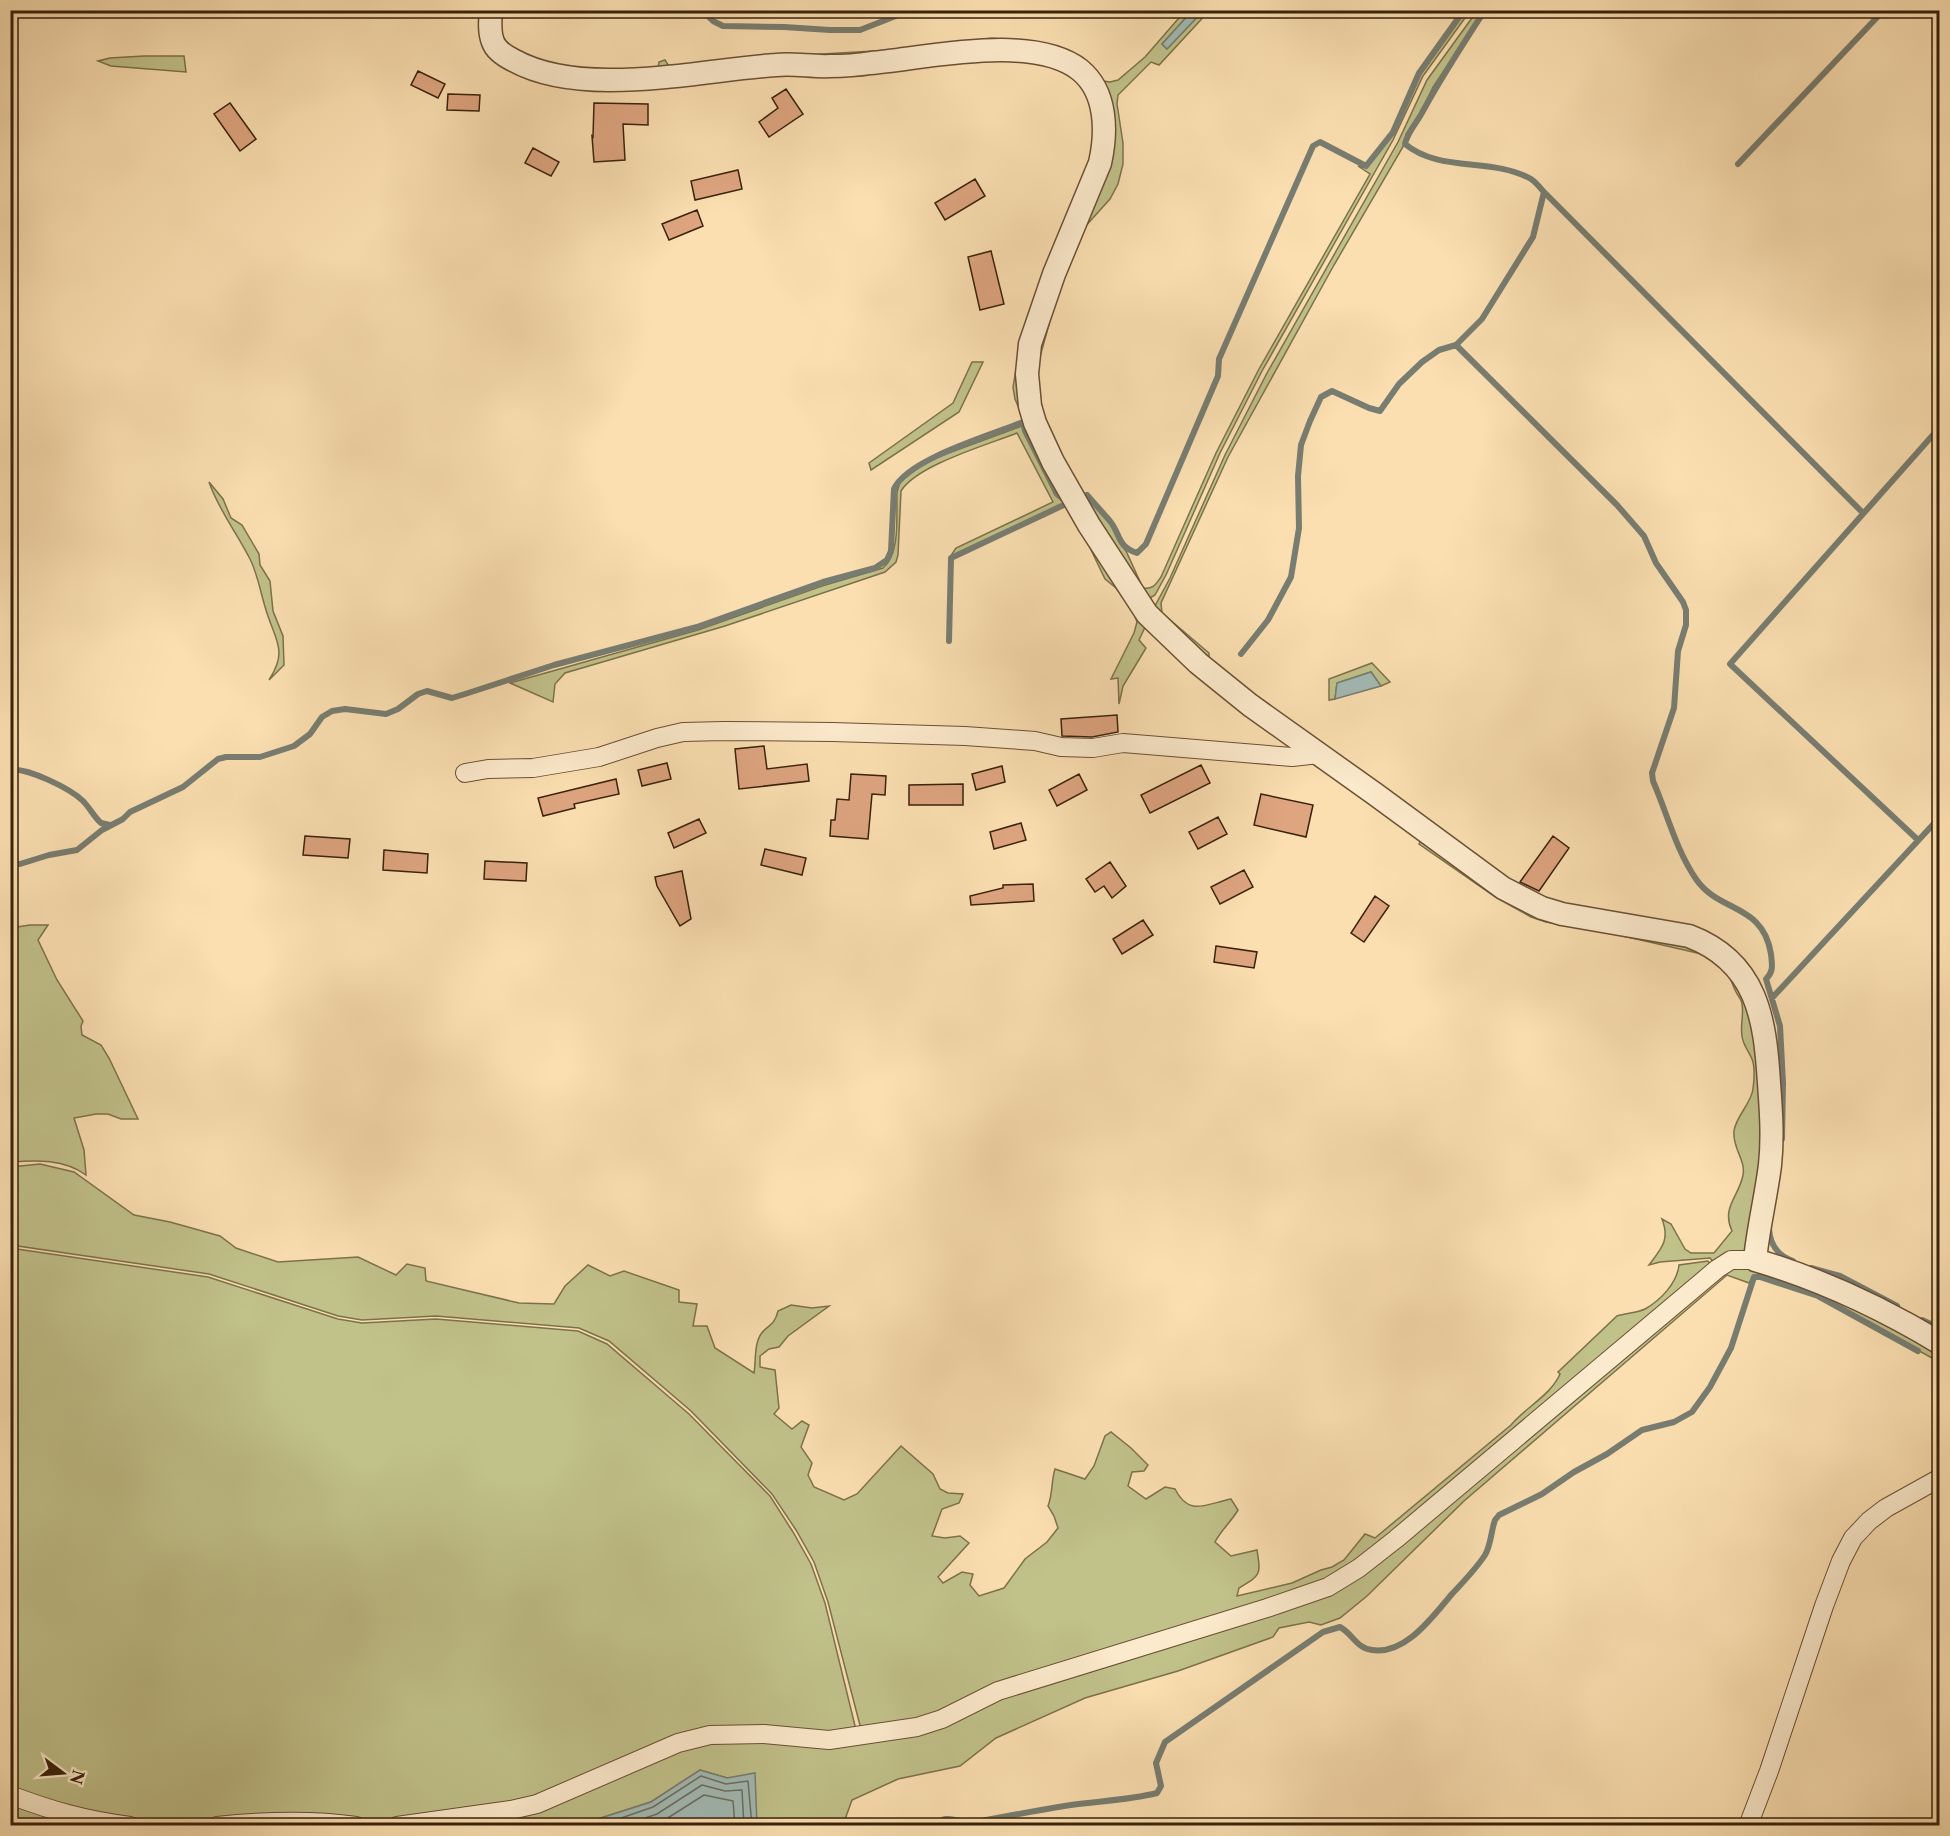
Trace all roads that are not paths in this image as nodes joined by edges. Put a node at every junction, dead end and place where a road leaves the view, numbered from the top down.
1 (491, 10) edge
2 (1319, 754) junction
3 (465, 773) dead end
4 (1755, 1260) junction
5 (1940, 1343) edge
6 (1940, 1478) edge
7 (10, 1795) edge
8 (130, 1826) edge
9 (217, 1826) edge
10 (356, 1826) edge
11 (398, 1826) edge
12 (1748, 1826) edge

1 - 2 street
2 - 3 street
2 - 4 street
4 - 5 street
4 - 11 street
6 - 12 street
7 - 8 street
9 - 10 street

